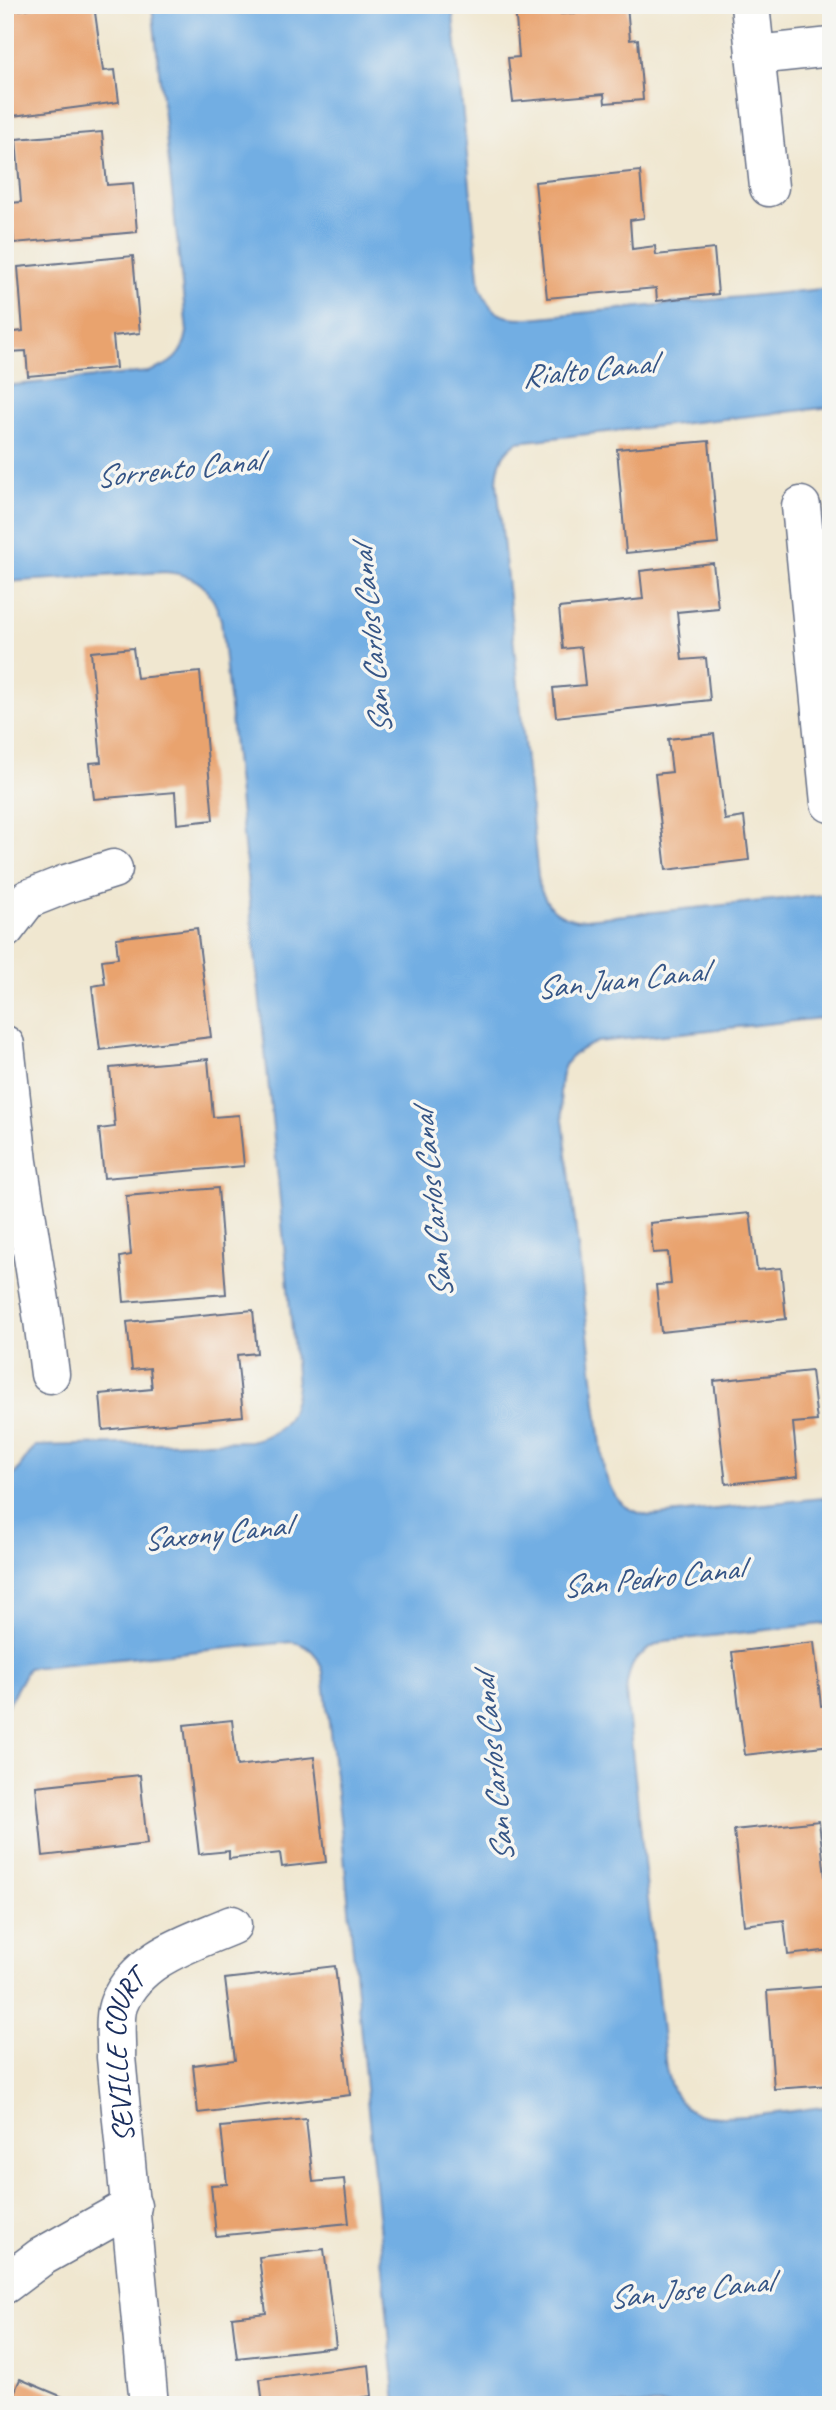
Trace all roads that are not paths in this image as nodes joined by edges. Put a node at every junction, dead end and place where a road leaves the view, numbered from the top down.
1 (750, 5) edge
2 (831, 47) edge
3 (755, 55) junction
4 (769, 187) dead end
5 (801, 506) dead end
6 (824, 652) edge
7 (830, 803) edge
8 (113, 869) dead end
9 (5, 929) edge
10 (5, 1045) edge
11 (12, 1164) edge
12 (50, 1374) dead end
13 (232, 1925) dead end
14 (132, 2206) junction
15 (5, 2284) edge
16 (149, 2405) edge

1 - 3 street
2 - 3 street
3 - 4 street
5 - 6 street
6 - 7 street
8 - 9 street
10 - 11 street
11 - 12 street
13 - 14 street, SEVILLE COURT
14 - 15 street
14 - 16 street, SEVILLE COURT

